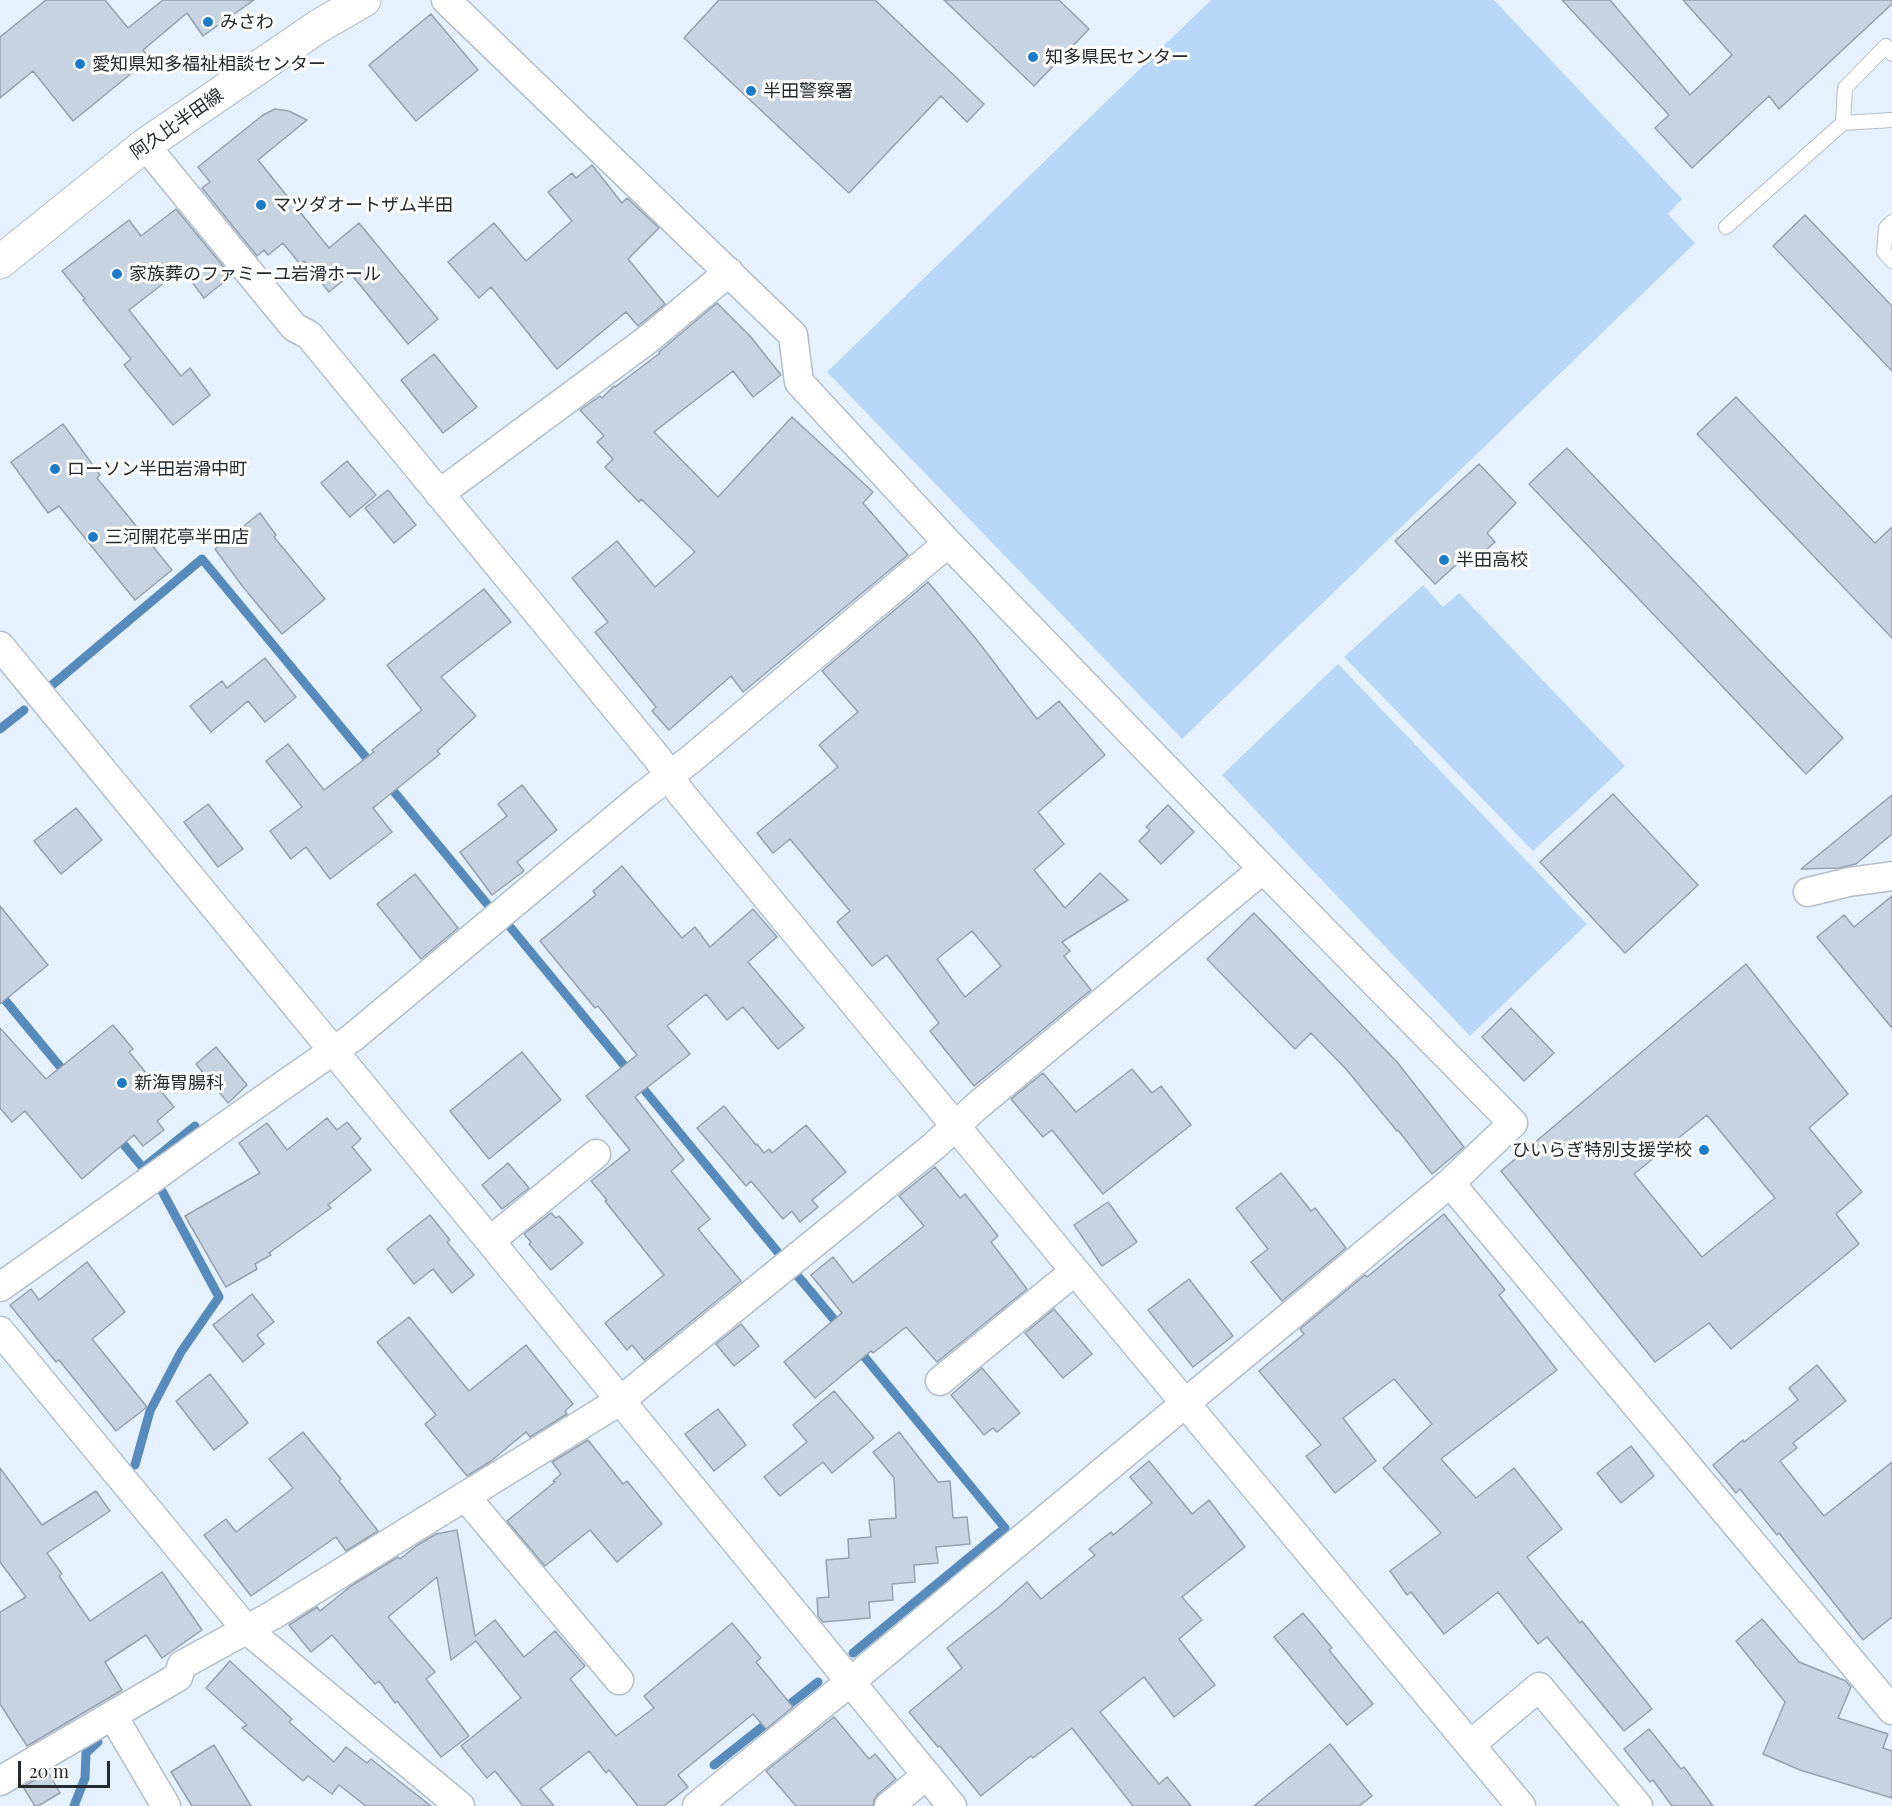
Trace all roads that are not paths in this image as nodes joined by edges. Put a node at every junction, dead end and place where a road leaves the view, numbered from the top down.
1 (364, 0) edge
2 (446, 0) edge
3 (1892, 54) edge
4 (1892, 120) edge
5 (1843, 123) junction
6 (145, 146) junction
7 (1892, 222) edge
8 (1726, 226) dead end
9 (1892, 261) edge
10 (0, 262) edge
11 (729, 272) junction
12 (439, 494) junction
13 (948, 543) junction
14 (0, 646) edge
15 (669, 776) junction
16 (1263, 869) junction
17 (1892, 876) edge
18 (1808, 892) dead end
19 (333, 1051) junction
20 (956, 1125) junction
21 (596, 1154) dead end
22 (1450, 1183) junction
23 (490, 1241) junction
24 (1075, 1271) junction
25 (0, 1287) edge
26 (0, 1331) edge
27 (940, 1381) dead end
28 (621, 1400) junction
29 (1185, 1404) junction
30 (465, 1496) junction
31 (246, 1629) junction
32 (619, 1680) dead end
33 (850, 1682) junction
34 (1892, 1710) edge
35 (113, 1716) junction
36 (1470, 1745) junction
37 (927, 1775) junction
38 (0, 1781) edge
39 (1519, 1805) edge
40 (166, 1806) edge
41 (460, 1806) edge
42 (697, 1806) edge
43 (889, 1806) edge
44 (952, 1806) edge
45 (1638, 1806) edge

1 - 6 main road, 阿久比半田線
2 - 11 street
3 - 5 lane
4 - 5 lane
5 - 8 lane
6 - 10 main road, 阿久比半田線
6 - 12 street
7 - 9 lane
11 - 12 street
11 - 13 street
12 - 15 street
13 - 15 street
13 - 16 street
14 - 19 street
15 - 19 street
15 - 20 street
16 - 20 street
16 - 22 street
17 - 18 street
19 - 23 street
19 - 25 street
20 - 24 street
20 - 28 street
21 - 23 street
22 - 29 street
22 - 34 street
23 - 28 street
24 - 27 street
24 - 29 street
26 - 31 street
28 - 30 street
28 - 33 street
29 - 33 street
29 - 36 street
30 - 31 street
30 - 32 street
31 - 35 street
31 - 41 street
33 - 37 street
33 - 42 street
35 - 38 street
35 - 40 street
36 - 39 street
36 - 45 street
37 - 43 street
37 - 44 street

